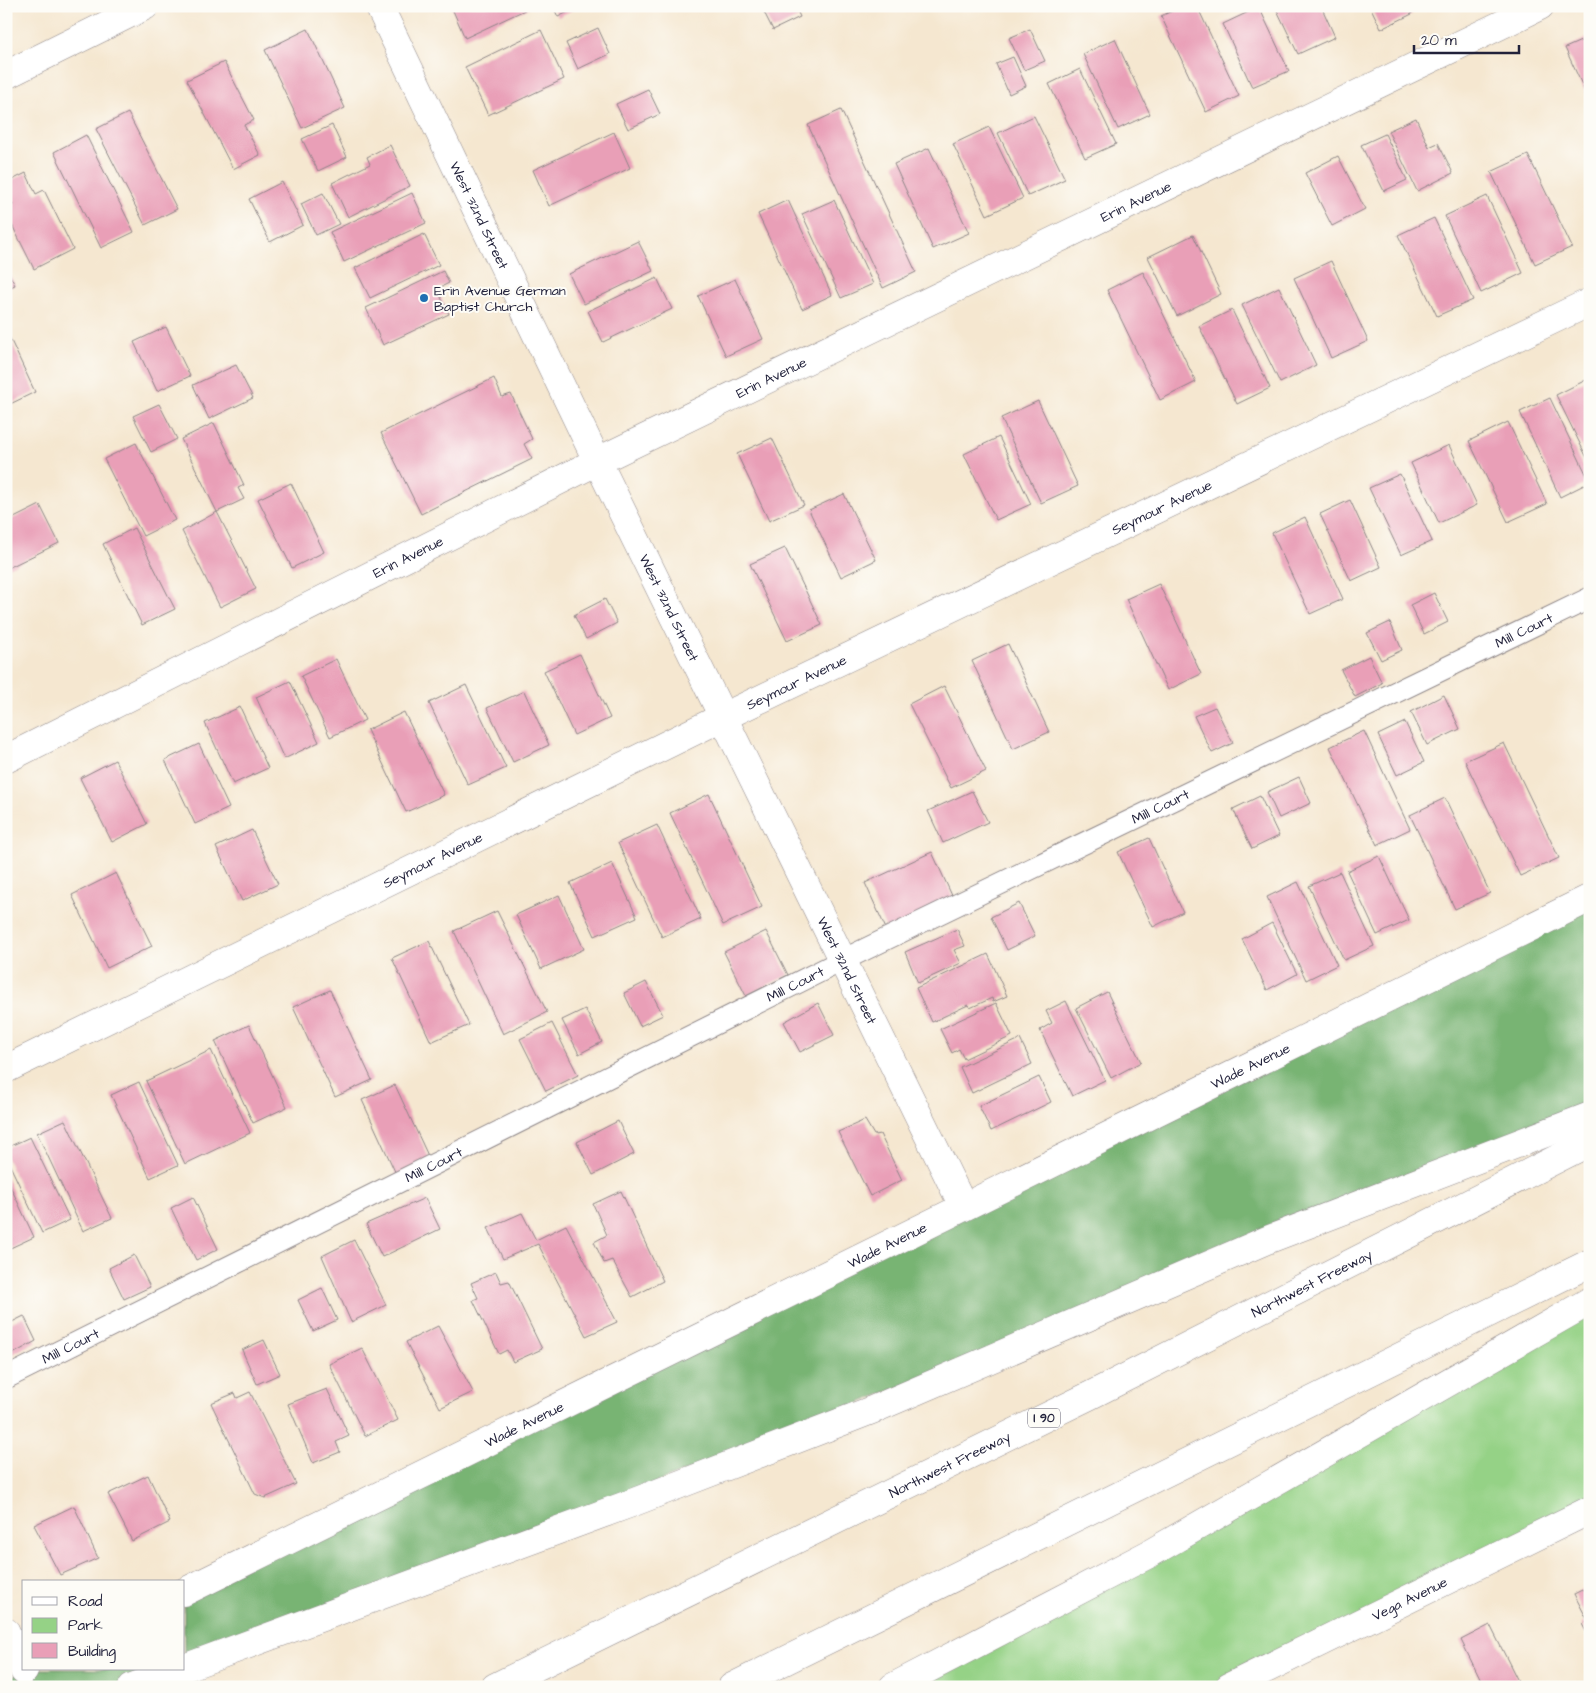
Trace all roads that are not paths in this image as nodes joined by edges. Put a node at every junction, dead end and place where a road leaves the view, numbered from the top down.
1 (145, 6) edge
2 (379, 6) edge
3 (1540, 6) edge
4 (6, 75) edge
5 (1590, 302) edge
6 (598, 461) junction
7 (1590, 598) edge
8 (723, 717) junction
9 (6, 759) edge
10 (1590, 898) edge
11 (843, 960) junction
12 (6, 1069) edge
13 (1590, 1116) edge
14 (1590, 1142) edge
15 (963, 1206) junction
16 (1590, 1263) edge
17 (1590, 1301) edge
18 (6, 1378) edge
19 (1590, 1510) edge
20 (185, 1592) edge
21 (6, 1632) edge
22 (185, 1668) edge
23 (177, 1670) edge
24 (19, 1673) edge
25 (132, 1687) edge
26 (495, 1687) edge
27 (732, 1687) edge
28 (893, 1687) edge
29 (1229, 1687) edge

1 - 4 main road
2 - 6 main road, West 32nd Street
3 - 6 main road, Erin Avenue
5 - 8 main road, Seymour Avenue
6 - 8 main road, West 32nd Street
6 - 9 main road, Erin Avenue
7 - 11 lane, Mill Court
8 - 11 main road, West 32nd Street
8 - 12 main road, Seymour Avenue
10 - 15 main road, Wade Avenue
11 - 15 main road, West 32nd Street
11 - 18 lane, Mill Court
13 - 22 main road
14 - 26 main road, Northwest Freeway / I 90
15 - 20 main road, Wade Avenue
16 - 27 main road
17 - 28 main road
19 - 29 main road, Vega Avenue
21 - 24 main road
23 - 25 main road

